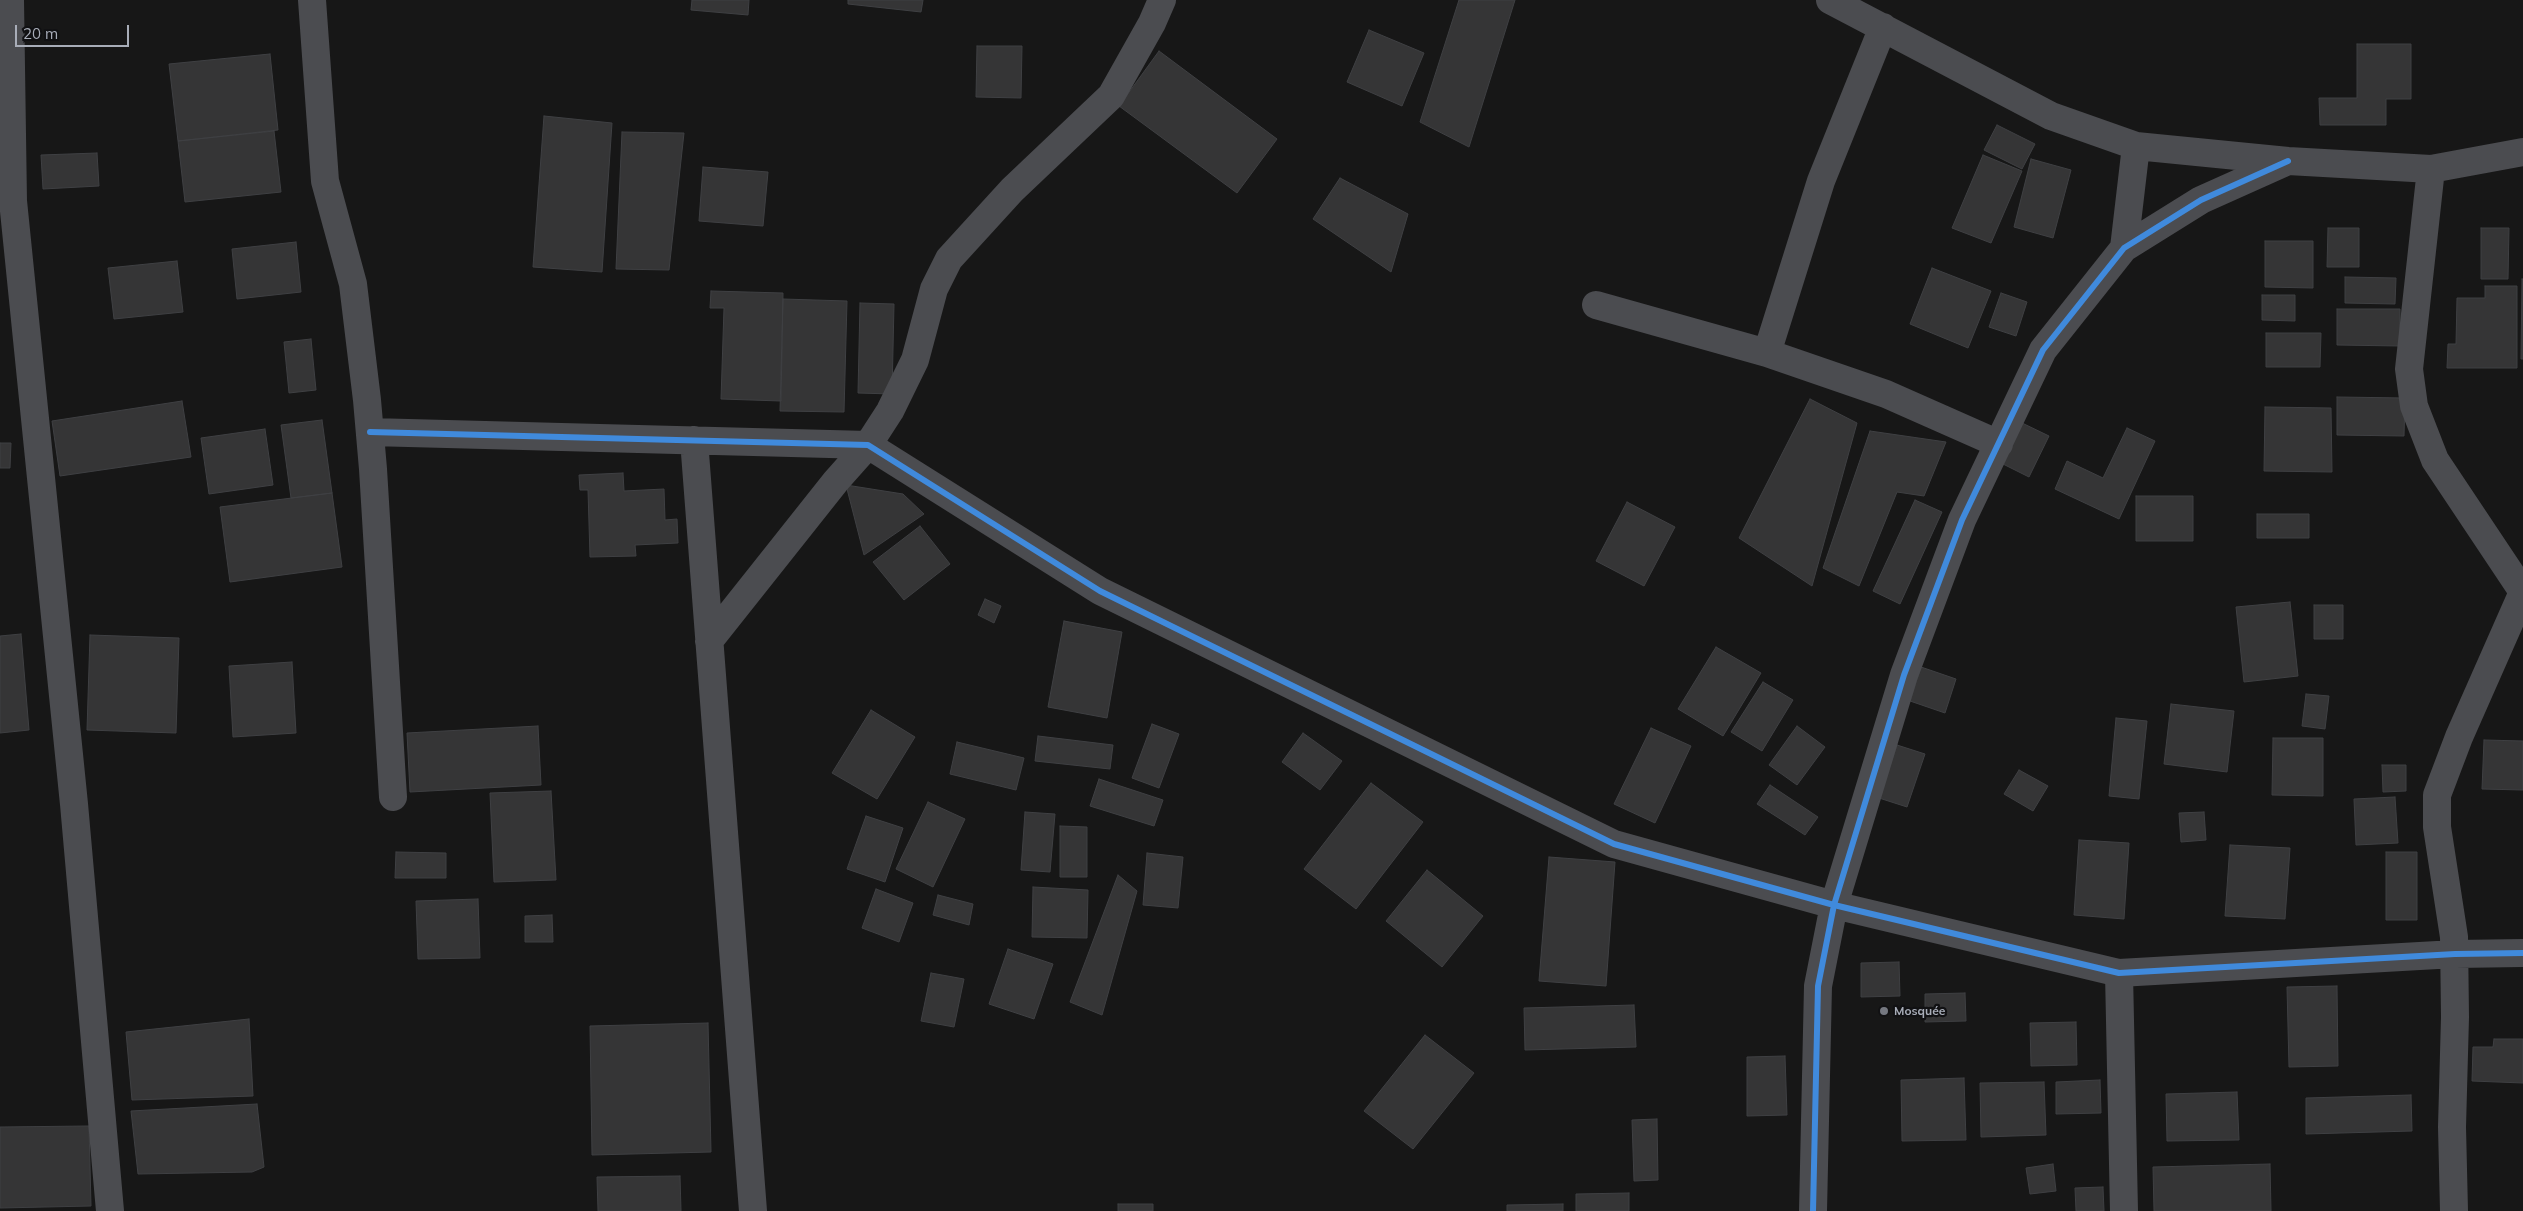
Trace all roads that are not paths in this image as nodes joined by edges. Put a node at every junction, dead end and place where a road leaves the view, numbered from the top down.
1 (10, 0) edge
2 (312, 0) edge
3 (1162, 0) edge
4 (1830, 0) edge
5 (1883, 27) junction
6 (2136, 146) junction
7 (2523, 152) edge
8 (2288, 161) junction
9 (2431, 169) junction
10 (2124, 248) junction
11 (1596, 305) dead end
12 (1767, 353) junction
13 (370, 432) junction
14 (694, 440) junction
15 (1999, 444) junction
16 (868, 445) junction
17 (2523, 592) edge
18 (709, 641) junction
19 (393, 797) dead end
20 (1834, 905) junction
21 (2523, 953) edge
22 (2455, 954) junction
23 (2120, 973) junction
24 (110, 1211) edge
25 (752, 1211) edge
26 (1813, 1211) edge
27 (2124, 1211) edge
28 (2454, 1211) edge

1 - 24 street
2 - 13 street
3 - 16 street
4 - 5 street
5 - 6 street
5 - 12 street
6 - 8 street
6 - 10 street
7 - 9 street
8 - 9 street
8 - 10 street
9 - 17 street
10 - 15 street
11 - 12 street
12 - 15 street
13 - 14 street
13 - 19 street
14 - 16 street
14 - 18 street
15 - 20 street
16 - 18 street
16 - 20 street
17 - 22 street
18 - 25 street
20 - 23 street
20 - 26 street
21 - 22 street
22 - 23 street
22 - 28 street
23 - 27 street

